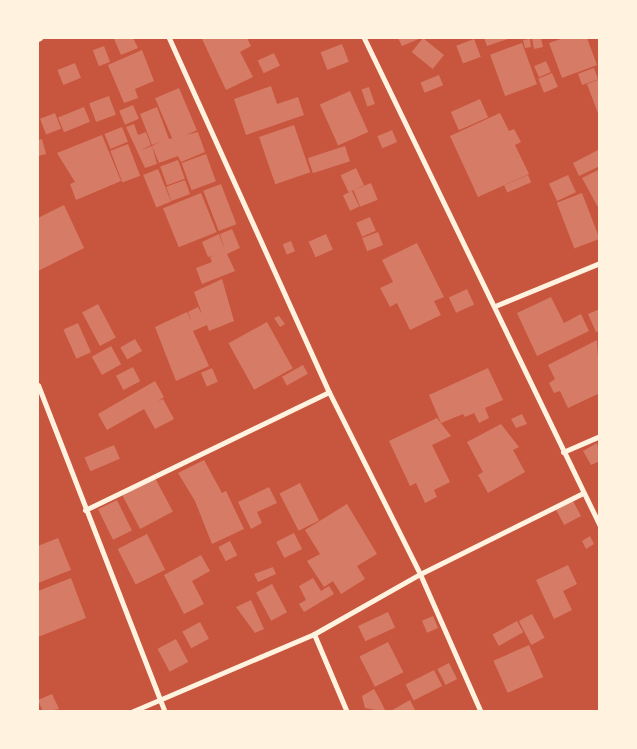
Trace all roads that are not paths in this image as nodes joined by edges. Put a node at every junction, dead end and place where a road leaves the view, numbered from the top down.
1 (169, 38) edge
2 (364, 38) edge
3 (600, 263) edge
4 (495, 306) junction
5 (38, 385) edge
6 (329, 392) junction
7 (600, 436) edge
8 (563, 452) junction
9 (583, 492) junction
10 (85, 510) junction
11 (600, 526) edge
12 (420, 574) junction
13 (314, 634) junction
14 (161, 700) junction
15 (130, 712) edge
16 (165, 712) edge
17 (346, 712) edge
18 (481, 712) edge

1 - 6 street
2 - 4 street
3 - 4 street
4 - 8 street
5 - 10 street
6 - 10 street
6 - 12 street
7 - 8 street
8 - 9 street
9 - 11 street
9 - 12 street
10 - 14 street
12 - 13 street
12 - 18 street
13 - 14 street
13 - 17 street
14 - 15 street
14 - 16 street

